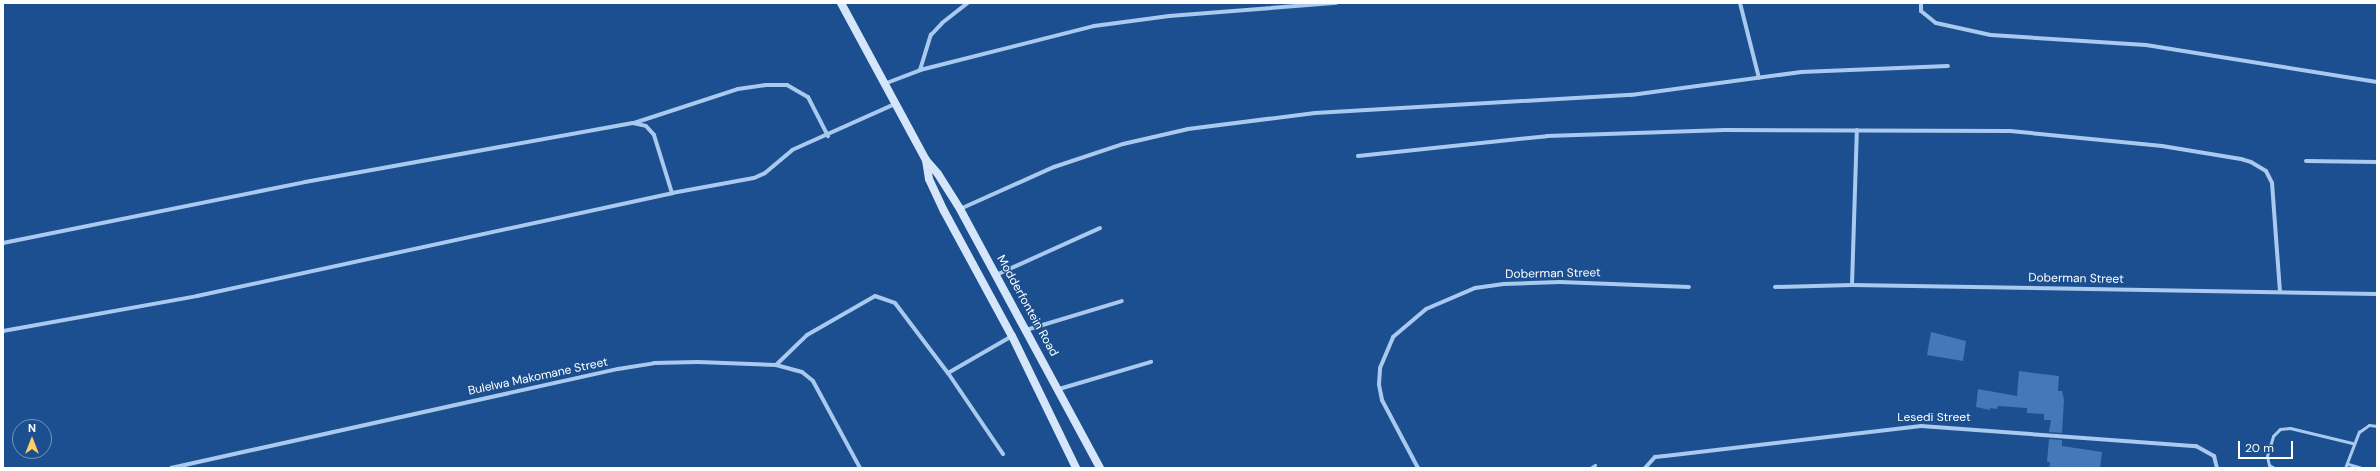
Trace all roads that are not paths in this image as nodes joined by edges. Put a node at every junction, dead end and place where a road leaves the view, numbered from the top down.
1 (841, 3) edge
2 (968, 3) edge
3 (1336, 3) edge
4 (1740, 3) edge
5 (1920, 3) edge
6 (1948, 66) dead end
7 (920, 70) junction
8 (1758, 78) junction
9 (2377, 82) edge
10 (884, 84) junction
11 (895, 104) junction
12 (633, 123) junction
13 (1857, 130) junction
14 (828, 136) junction
15 (1358, 156) dead end
16 (926, 160) junction
17 (2306, 161) dead end
18 (2377, 162) edge
19 (672, 193) junction
20 (960, 210) junction
21 (1100, 228) dead end
22 (3, 243) edge
23 (996, 275) junction
24 (1852, 285) junction
25 (1689, 287) dead end
26 (1775, 287) dead end
27 (2280, 292) junction
28 (2377, 294) edge
29 (1122, 301) dead end
30 (1026, 330) junction
31 (3, 331) edge
32 (1012, 336) junction
33 (1151, 362) dead end
34 (776, 364) junction
35 (948, 373) junction
36 (1059, 389) junction
37 (2377, 426) edge
38 (2352, 443) junction
39 (1003, 454) dead end
40 (198, 462) junction
41 (2348, 464) junction
42 (1595, 465) dead end
43 (170, 468) edge
44 (199, 468) edge
45 (860, 468) edge
46 (1076, 468) edge
47 (1100, 468) edge
48 (1418, 468) edge
49 (1590, 468) edge
50 (1645, 468) edge
51 (2217, 468) edge
52 (2274, 468) edge
53 (2345, 468) edge
54 (2362, 468) edge

1 - 10 main road, Modderfontein Road
2 - 7 street
3 - 7 street
4 - 8 street
5 - 9 street
6 - 8 street
7 - 10 street
8 - 20 street
10 - 11 main road, Modderfontein Road
11 - 14 street
11 - 16 main road, Modderfontein Road
12 - 14 street
12 - 19 street
12 - 22 street
13 - 15 street
13 - 24 street
13 - 27 street
14 - 19 street
16 - 20 main road, Modderfontein Road
16 - 32 main road, Modderfontein Road
17 - 18 street
19 - 31 street
20 - 23 main road, Modderfontein Road
21 - 23 street
23 - 30 main road, Modderfontein Road
24 - 26 street, Doberman Street
24 - 27 street, Doberman Street
25 - 48 street, Doberman Street
27 - 28 street, Doberman Street
29 - 30 street
30 - 36 main road, Modderfontein Road
32 - 35 street
32 - 46 main road, Modderfontein Road
33 - 36 street
34 - 35 street
34 - 40 street, Bulelwa Makomane Street
34 - 45 street, Bulelwa Makomane Street
35 - 39 street
36 - 47 main road, Modderfontein Road
37 - 38 lane
38 - 41 lane
38 - 52 lane
40 - 43 street, Bulelwa Makomane Street
40 - 44 street
41 - 53 lane
41 - 54 lane
42 - 49 lane
50 - 51 street, Lesedi Street

